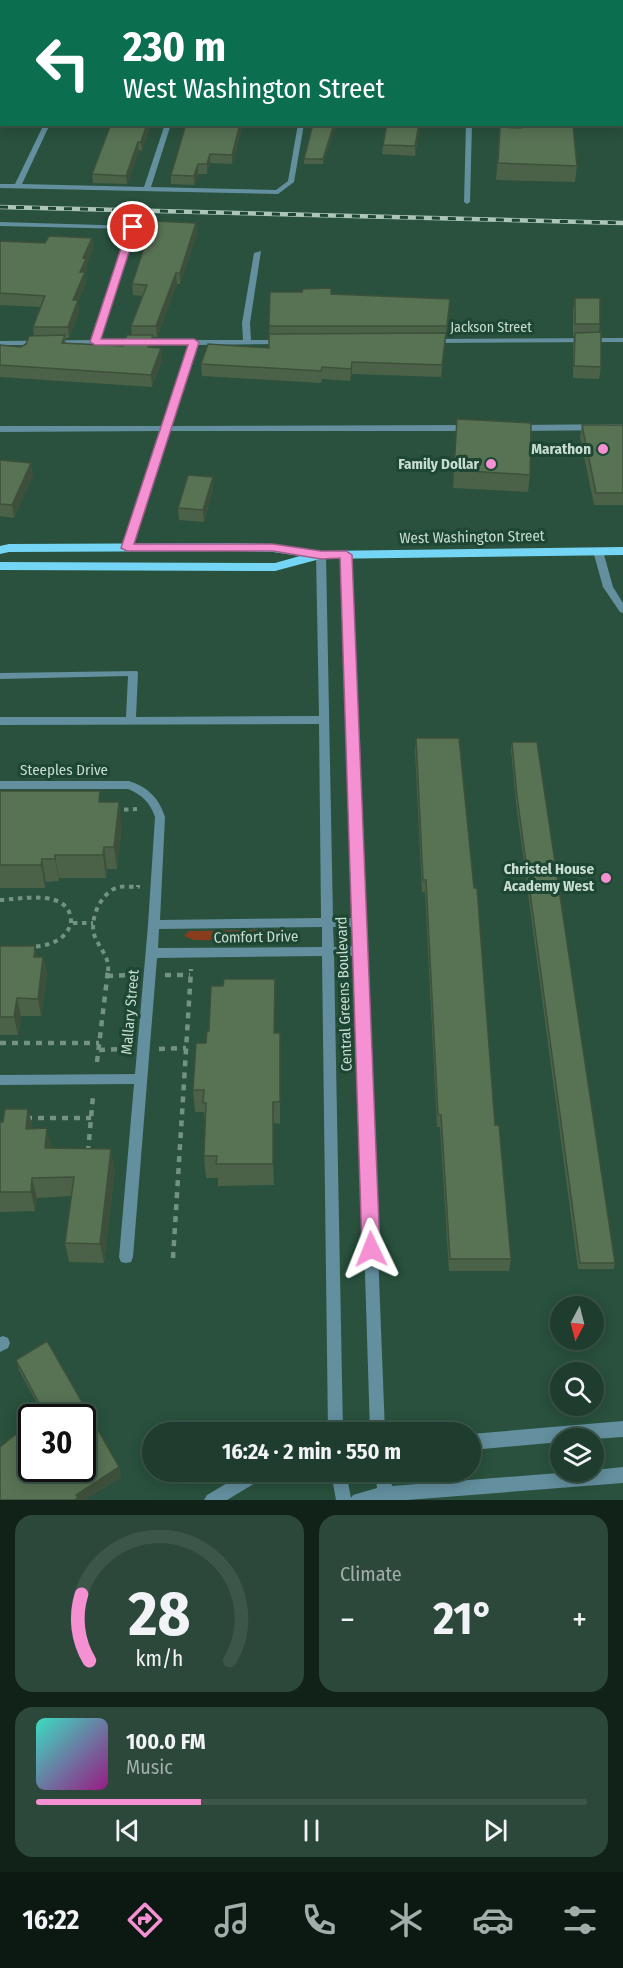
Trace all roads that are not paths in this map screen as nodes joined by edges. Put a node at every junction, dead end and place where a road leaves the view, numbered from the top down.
1 (46, 126) edge
2 (167, 126) edge
3 (301, 126) edge
4 (468, 126) edge
5 (0, 186) edge
6 (17, 187) junction
7 (147, 189) junction
8 (467, 202) dead end
9 (0, 224) edge
10 (258, 253) dead end
11 (623, 340) edge
12 (423, 341) edge
13 (95, 342) junction
14 (194, 342) junction
15 (247, 342) junction
16 (294, 342) edge
17 (0, 343) edge
18 (166, 428) junction
19 (479, 428) edge
20 (503, 428) edge
21 (623, 428) edge
22 (0, 429) edge
23 (127, 548) junction
24 (0, 550) edge
25 (598, 551) junction
26 (623, 551) edge
27 (321, 555) junction
28 (346, 555) junction
29 (0, 566) edge
30 (623, 610) edge
31 (0, 676) edge
32 (323, 720) junction
33 (0, 721) edge
34 (131, 721) junction
35 (0, 785) edge
36 (129, 785) joint
37 (359, 922) junction
38 (327, 923) junction
39 (154, 925) junction
40 (327, 951) junction
41 (360, 951) junction
42 (152, 953) junction
43 (141, 1079) junction
44 (0, 1080) edge
45 (126, 1257) dead end
46 (336, 1422) edge
47 (378, 1422) edge
48 (623, 1429) edge
49 (481, 1441) edge
50 (623, 1475) edge
51 (243, 1482) edge
52 (341, 1482) edge
53 (384, 1482) edge
54 (386, 1494) junction
55 (212, 1500) edge
56 (344, 1500) edge
57 (358, 1500) edge

1 - 6 street
2 - 7 street
3 - 7 street
4 - 8 street
5 - 6 street
6 - 7 street
9 - 13 street
10 - 15 street
11 - 12 street, Jackson Street
13 - 14 street
13 - 17 street
14 - 15 street
14 - 18 street
15 - 16 street
18 - 19 street
18 - 22 street
18 - 23 street
20 - 21 street
23 - 24 main road, West Washington Street
23 - 27 main road, West Washington Street
25 - 26 main road, West Washington Street
25 - 28 main road, West Washington Street
25 - 30 street
27 - 28 main road, West Washington Street
27 - 29 main road, West Washington Street
27 - 32 street, Central Greens Boulevard
28 - 37 street, Central Greens Boulevard
31 - 34 street
32 - 34 street
32 - 38 street, Central Greens Boulevard
33 - 34 street
35 - 36 street, Steeples Drive
36 - 39 street, Mallary Street
37 - 38 street, Comfort Drive
37 - 41 street, Central Greens Boulevard
38 - 39 street, Comfort Drive
38 - 40 street, Central Greens Boulevard
39 - 42 street, Mallary Street
40 - 41 street, Comfort Drive
40 - 42 street, Comfort Drive
40 - 46 street, Central Greens Boulevard
41 - 47 street, Central Greens Boulevard
42 - 43 street, Mallary Street
43 - 44 street
43 - 45 street, Mallary Street
48 - 49 street
50 - 54 street
51 - 55 street
52 - 56 street
53 - 54 street
54 - 57 street

